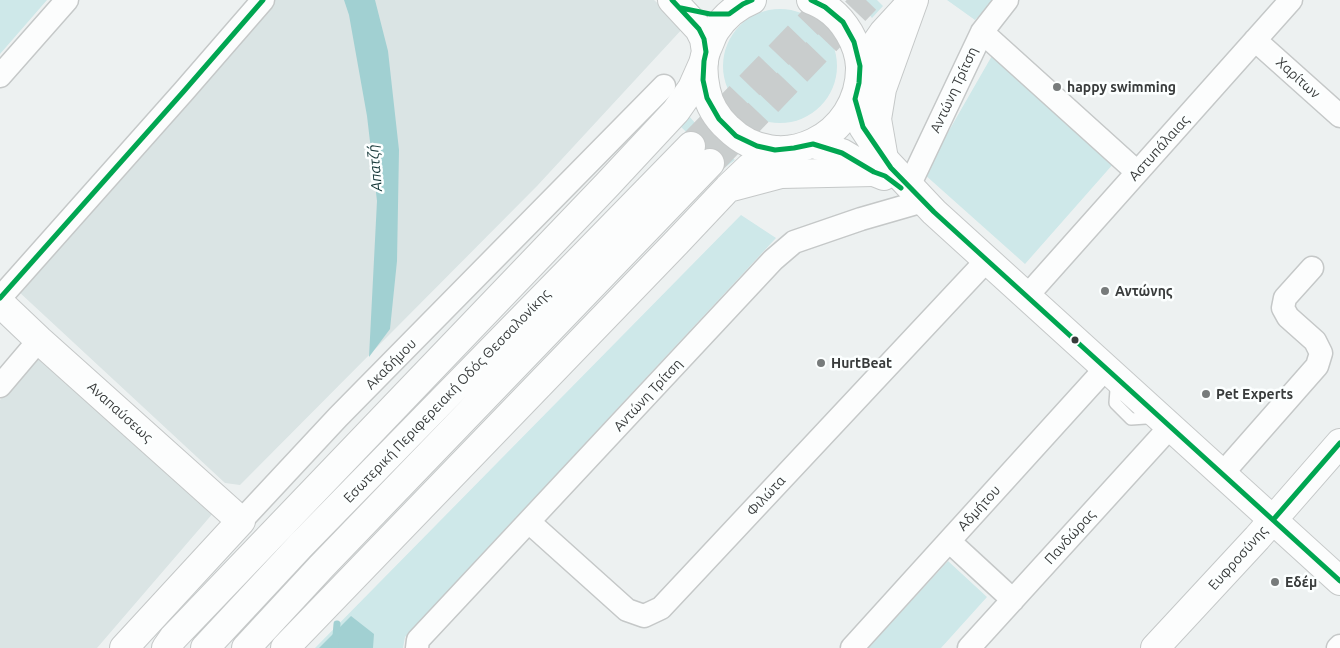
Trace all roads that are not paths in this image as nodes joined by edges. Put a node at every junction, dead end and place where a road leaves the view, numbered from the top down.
1 (67, 0) edge
2 (263, 0) edge
3 (752, 0) edge
4 (811, 0) edge
5 (914, 0) edge
6 (1007, 0) edge
7 (1291, 0) edge
8 (677, 4) edge
9 (729, 14) junction
10 (982, 32) junction
11 (1255, 40) junction
12 (705, 56) junction
13 (860, 66) junction
14 (0, 76) edge
15 (664, 86) dead end
16 (855, 99) junction
17 (1340, 116) edge
18 (814, 144) junction
19 (775, 150) junction
20 (879, 165) junction
21 (1138, 172) junction
22 (728, 188) junction
23 (926, 210) junction
24 (987, 260) junction
25 (1312, 268) dead end
26 (1027, 296) junction
27 (0, 298) edge
28 (0, 303) edge
29 (39, 340) junction
30 (1111, 379) junction
31 (0, 386) edge
32 (1158, 422) junction
33 (1340, 443) edge
34 (1222, 474) junction
35 (1273, 520) junction
36 (241, 521) junction
37 (529, 522) junction
38 (949, 542) junction
39 (1340, 581) edge
40 (1013, 600) junction
41 (124, 648) edge
42 (166, 648) edge
43 (205, 648) edge
44 (246, 648) edge
45 (285, 648) edge
46 (417, 648) edge
47 (852, 648) edge
48 (969, 648) edge
49 (1155, 648) edge

1 - 14 street
2 - 27 street
3 - 9 main road
4 - 13 main road
5 - 13 main road
5 - 20 main road
6 - 10 street, Αντώνη Τρίτση
7 - 11 street, Αστυπάλαιας
8 - 9 main road
8 - 12 main road
9 - 12 main road
10 - 21 street
10 - 23 street, Αντώνη Τρίτση
11 - 17 street, Χαρίτων
11 - 21 street, Αστυπάλαιας
12 - 19 main road
12 - 42 main road
13 - 16 main road
15 - 36 street, Ακαδήμου
16 - 18 main road
16 - 20 main road
18 - 19 main road
18 - 20 main road
19 - 22 main road
20 - 22 main road
20 - 23 main road
21 - 26 street, Αστυπάλαιας
22 - 45 main road
23 - 24 main road
23 - 37 street, Αντώνη Τρίτση
24 - 26 main road
24 - 37 street, Φιλώτα
25 - 34 street
26 - 30 main road
28 - 29 main road, Αναπαύσεως
29 - 31 street
29 - 36 main road, Αναπαύσεως
30 - 32 main road
30 - 38 street, Αδμήτου
32 - 34 main road
32 - 40 street, Πανδώρας
33 - 35 main road, Ευφροσύνης
34 - 35 main road
35 - 39 main road
35 - 49 main road, Ευφροσύνης
36 - 41 main road, Ακαδήμου
37 - 46 street, Αντώνη Τρίτση
38 - 40 street
38 - 47 street, Αδμήτου
40 - 48 street, Πανδώρας
43 - 44 main road, Εσωτερική Περιφερειακή Οδός Θεσσαλονίκης

